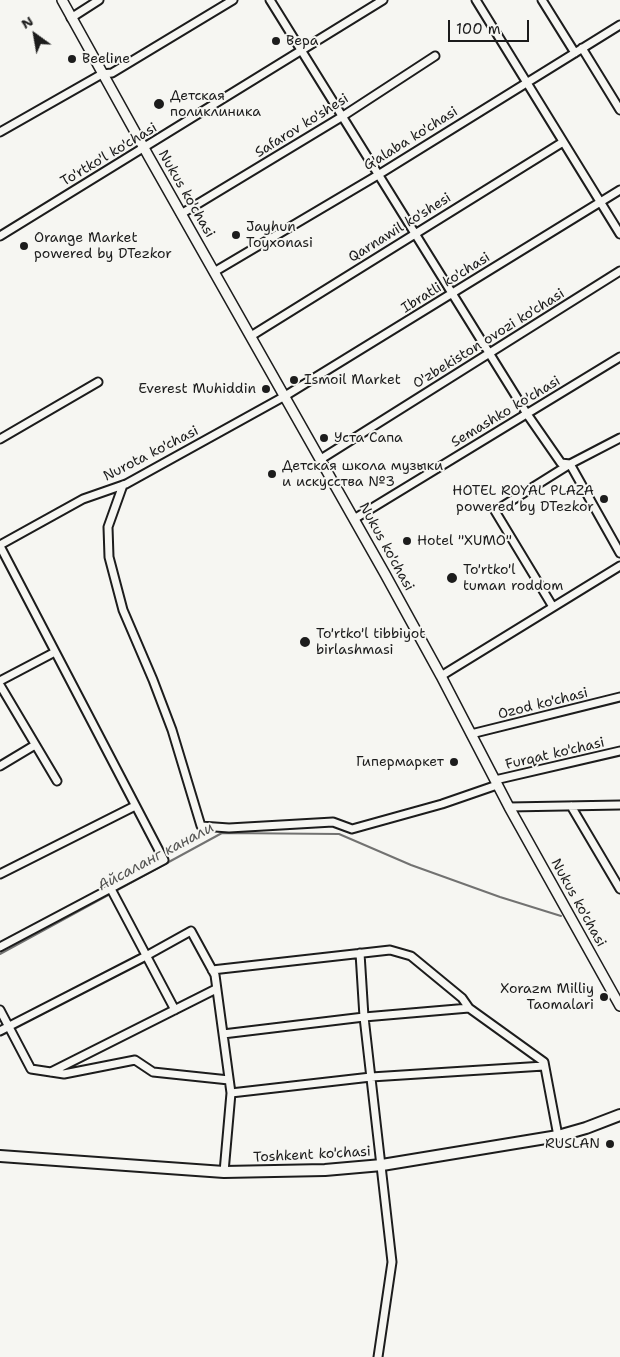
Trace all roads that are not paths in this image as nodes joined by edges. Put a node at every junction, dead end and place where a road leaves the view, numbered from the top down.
1 (62, 0) edge
2 (99, 0) edge
3 (233, 0) edge
4 (270, 0) edge
5 (383, 0) edge
6 (476, 0) edge
7 (542, 0) edge
8 (71, 18) junction
9 (620, 25) edge
10 (582, 48) junction
11 (301, 51) junction
12 (574, 53) junction
13 (435, 56) dead end
14 (102, 74) junction
15 (526, 82) junction
16 (620, 110) edge
17 (342, 116) junction
18 (0, 132) edge
19 (563, 142) junction
20 (144, 148) junction
21 (378, 174) junction
22 (620, 190) edge
23 (600, 202) junction
24 (181, 214) junction
25 (415, 233) junction
26 (620, 234) edge
27 (0, 236) edge
28 (620, 271) edge
29 (214, 272) junction
30 (453, 294) junction
31 (251, 336) junction
32 (490, 353) junction
33 (620, 357) edge
34 (98, 382) dead end
35 (285, 396) junction
36 (527, 414) junction
37 (620, 438) edge
38 (0, 439) edge
39 (321, 459) junction
40 (570, 464) junction
41 (123, 485) junction
42 (354, 519) junction
43 (0, 545) edge
44 (620, 553) edge
45 (620, 566) edge
46 (553, 607) junction
47 (55, 652) junction
48 (441, 676) junction
49 (0, 681) edge
50 (1, 690) edge
51 (620, 697) edge
52 (471, 734) junction
53 (36, 746) junction
54 (620, 751) edge
55 (0, 766) edge
56 (57, 781) dead end
57 (496, 782) junction
58 (620, 805) edge
59 (135, 806) junction
60 (571, 806) junction
61 (509, 807) junction
62 (0, 874) edge
63 (111, 888) junction
64 (620, 889) edge
65 (0, 947) edge
66 (360, 953) junction
67 (146, 956) junction
68 (212, 970) junction
69 (216, 989) junction
70 (620, 1006) edge
71 (469, 1008) junction
72 (0, 1010) edge
73 (176, 1010) junction
74 (364, 1017) junction
75 (9, 1027) junction
76 (0, 1031) edge
77 (223, 1034) junction
78 (544, 1066) junction
79 (51, 1072) junction
80 (371, 1077) junction
81 (229, 1080) junction
82 (230, 1093) junction
83 (620, 1116) edge
84 (558, 1136) junction
85 (0, 1156) edge
86 (382, 1165) junction
87 (224, 1172) junction
88 (378, 1357) edge

1 - 8 main road, Nukus ko'chasi
2 - 8 street
3 - 14 street
4 - 11 street
5 - 11 street, To'rtko'l ko'chasi
6 - 15 street
7 - 12 street
8 - 14 main road, Nukus ko'chasi
9 - 10 street, G'alaba ko'chasi
10 - 12 street, G'alaba ko'chasi
10 - 16 street
11 - 17 street
11 - 20 street, To'rtko'l ko'chasi
12 - 15 street, G'alaba ko'chasi
13 - 17 street, Safarov ko'shesi
14 - 18 street
14 - 20 main road, Nukus ko'chasi
15 - 19 street
15 - 21 street, G'alaba ko'chasi
17 - 21 street
17 - 24 street, Safarov ko'shesi
19 - 23 street
19 - 25 street, Qarnawil ko'shesi
20 - 24 main road, Nukus ko'chasi
20 - 27 street, To'rtko'l ko'chasi
21 - 25 street
21 - 29 street, G'alaba ko'chasi
22 - 23 street, Ibratli ko'chasi
23 - 26 street
23 - 30 street, Ibratli ko'chasi
24 - 29 main road, Nukus ko'chasi
25 - 30 street
25 - 31 street, Qarnawil ko'shesi
28 - 32 street, O'zbekiston ovozi ko'chasi
29 - 31 main road, Nukus ko'chasi
30 - 32 street
30 - 35 street, Ibratli ko'chasi
31 - 35 main road, Nukus ko'chasi
32 - 36 street
32 - 39 street, O'zbekiston ovozi ko'chasi
33 - 36 street, Semashko ko'chasi
34 - 38 street
35 - 39 main road, Nukus ko'chasi
35 - 41 street, Nurota ko'chasi
36 - 40 street
36 - 42 street, Semashko ko'chasi
37 - 40 street
39 - 42 main road, Nukus ko'chasi
40 - 44 street
40 - 46 street
41 - 43 street, Nurota ko'chasi
41 - 57 street, Furqat ko'chasi
42 - 48 main road, Nukus ko'chasi
43 - 47 street
45 - 46 street
46 - 48 street
47 - 49 street
47 - 59 street
48 - 52 main road, Nukus ko'chasi
50 - 53 street
51 - 52 street, Ozod ko'chasi
52 - 57 main road, Nukus ko'chasi
53 - 55 street
53 - 56 street
54 - 57 street, Furqat ko'chasi
57 - 61 main road, Nukus ko'chasi
58 - 60 street
59 - 62 street
59 - 63 street
60 - 61 street
60 - 64 street
61 - 70 main road, Nukus ko'chasi
63 - 65 street
63 - 67 street
66 - 68 street
66 - 71 street
66 - 74 street
67 - 68 street
67 - 73 street
67 - 75 street
68 - 69 street
69 - 73 street
69 - 77 street
71 - 74 street
71 - 78 street
72 - 75 street
73 - 79 street
74 - 77 street
74 - 80 street
75 - 76 street
75 - 79 street
77 - 81 street
78 - 80 street
78 - 84 street
79 - 81 street
80 - 82 street
80 - 86 street
81 - 82 street
82 - 87 street
83 - 84 highway, Toshkent ko'chasi
84 - 86 highway, Toshkent ko'chasi
85 - 87 highway, Toshkent ko'chasi
86 - 87 highway, Toshkent ko'chasi
86 - 88 street

